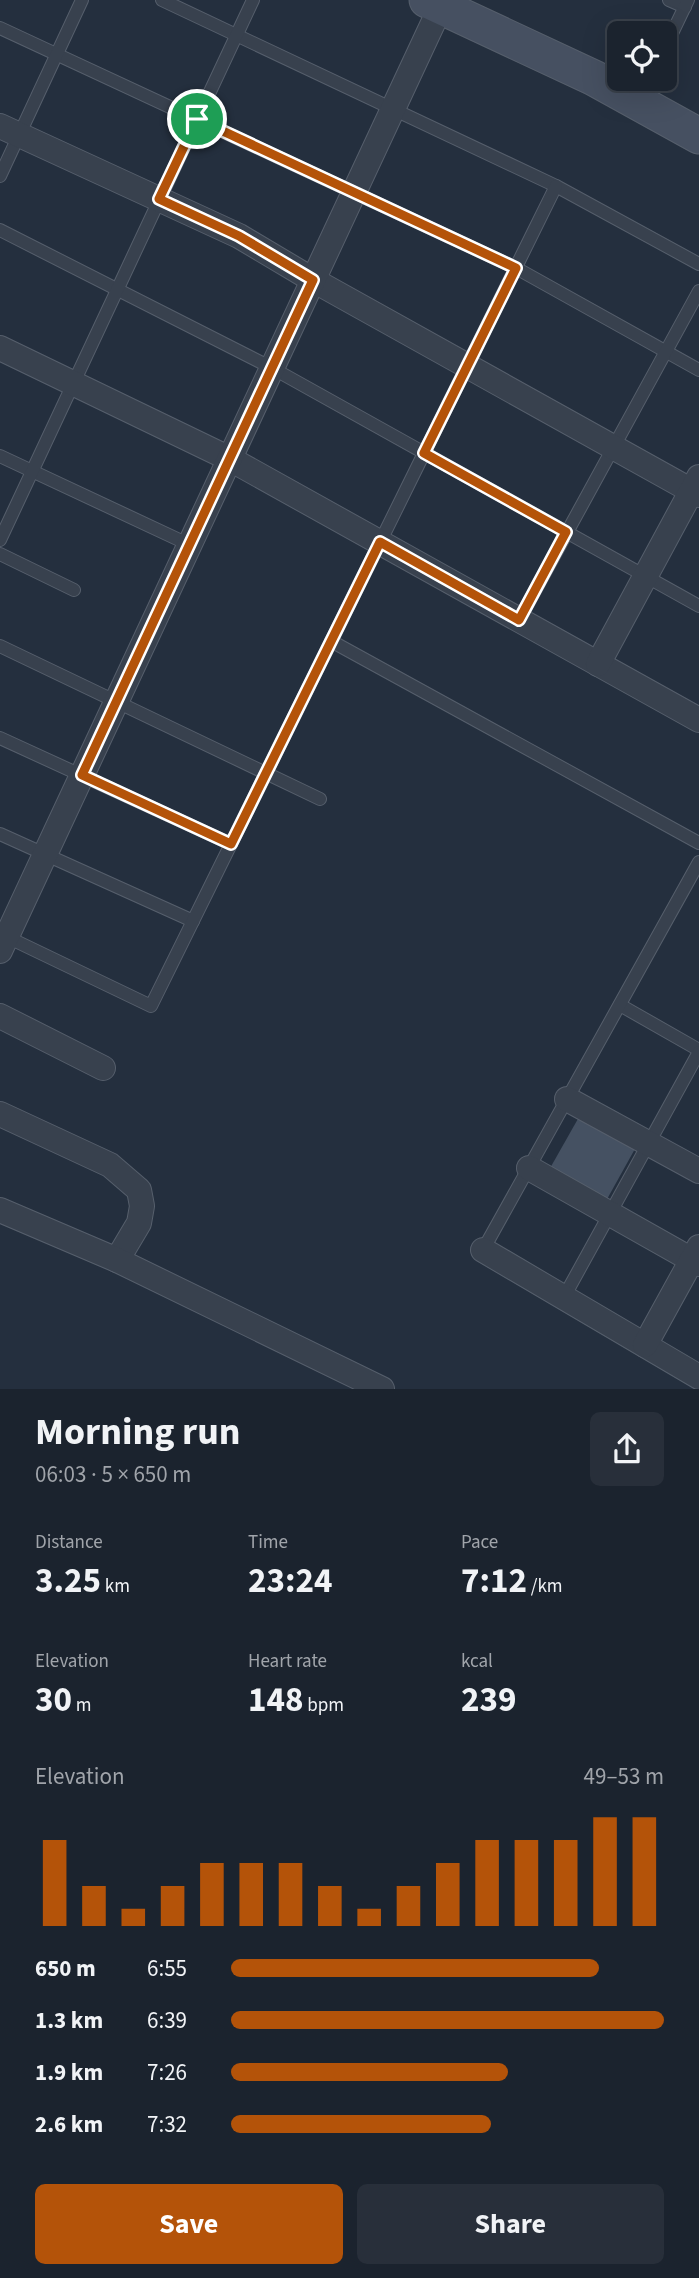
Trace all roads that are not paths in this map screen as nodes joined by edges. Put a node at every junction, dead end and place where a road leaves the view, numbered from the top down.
1 (82, 0) edge
2 (162, 0) edge
3 (253, 0) edge
4 (669, 0) edge
5 (437, 2) edge
6 (687, 4) edge
7 (677, 24) edge
8 (0, 28) edge
9 (236, 35) junction
10 (57, 54) junction
11 (607, 81) edge
12 (644, 91) edge
13 (393, 109) junction
14 (197, 119) junction
15 (10, 131) edge
16 (699, 136) edge
17 (0, 176) edge
18 (556, 186) junction
19 (354, 192) junction
20 (159, 199) junction
21 (0, 230) edge
22 (699, 264) edge
23 (516, 268) junction
24 (313, 280) junction
25 (117, 289) junction
26 (699, 291) edge
27 (0, 348) edge
28 (666, 351) junction
29 (467, 366) junction
30 (272, 368) junction
31 (699, 370) edge
32 (73, 383) junction
33 (613, 447) junction
34 (424, 453) junction
35 (0, 456) edge
36 (230, 459) junction
37 (32, 471) junction
38 (696, 487) edge
39 (566, 532) junction
40 (0, 540) edge
41 (380, 542) junction
42 (190, 545) junction
43 (0, 554) edge
44 (645, 576) junction
45 (75, 590) dead end
46 (699, 606) edge
47 (519, 620) junction
48 (331, 641) junction
49 (0, 646) edge
50 (598, 664) junction
51 (116, 702) junction
52 (699, 720) edge
53 (0, 738) edge
54 (265, 772) junction
55 (82, 775) junction
56 (320, 799) dead end
57 (0, 834) edge
58 (699, 843) edge
59 (231, 844) junction
60 (46, 855) junction
61 (699, 862) edge
62 (193, 921) junction
63 (2, 940) edge
64 (620, 1005) junction
65 (0, 1016) edge
66 (699, 1051) edge
67 (103, 1068) dead end
68 (567, 1099) junction
69 (0, 1114) edge
70 (649, 1143) junction
71 (529, 1168) junction
72 (699, 1171) edge
73 (0, 1210) edge
74 (610, 1214) junction
75 (483, 1250) joint
76 (697, 1257) edge
77 (117, 1260) junction
78 (564, 1297) junction
79 (645, 1345) junction
80 (699, 1377) edge
81 (382, 1389) edge

1 - 10 lane
2 - 9 lane
3 - 9 lane
4 - 6 lane
5 - 11 street
5 - 13 street
6 - 7 lane
8 - 10 lane
9 - 13 lane
9 - 14 lane
10 - 14 lane
10 - 15 lane
12 - 16 street
13 - 18 lane
13 - 19 street
14 - 19 lane
14 - 20 lane
15 - 17 lane
15 - 20 street
18 - 22 lane
18 - 23 lane
19 - 23 lane
19 - 24 street
20 - 24 street
20 - 25 lane
21 - 25 lane
23 - 28 lane
23 - 29 lane
24 - 29 street
24 - 30 street
25 - 30 lane
25 - 32 lane
26 - 28 lane
27 - 32 street
28 - 31 lane
28 - 33 lane
29 - 33 street
29 - 34 lane
30 - 34 lane
30 - 36 street
32 - 36 street
32 - 37 lane
33 - 38 street
33 - 39 lane
34 - 39 lane
34 - 41 lane
35 - 37 lane
36 - 41 street
36 - 42 street
37 - 40 lane
37 - 42 lane
38 - 44 street
39 - 44 lane
39 - 47 lane
41 - 47 street
41 - 48 lane
42 - 51 street
43 - 45 lane
44 - 46 lane
44 - 50 street
47 - 50 street
48 - 54 lane
48 - 58 lane
49 - 51 lane
50 - 52 street
51 - 54 lane
51 - 55 street
53 - 55 lane
54 - 56 lane
54 - 59 lane
55 - 59 lane
55 - 60 street
57 - 60 lane
59 - 62 lane
60 - 62 lane
60 - 63 street
61 - 64 lane
62 - 63 lane
64 - 66 lane
64 - 68 lane
65 - 67 street
66 - 70 lane
68 - 70 street
68 - 71 lane
69 - 77 street
70 - 72 street
70 - 74 lane
71 - 74 street
71 - 75 lane
73 - 77 street
74 - 76 street
74 - 78 lane
75 - 78 street
76 - 79 street
77 - 81 street
78 - 79 street
79 - 80 street

